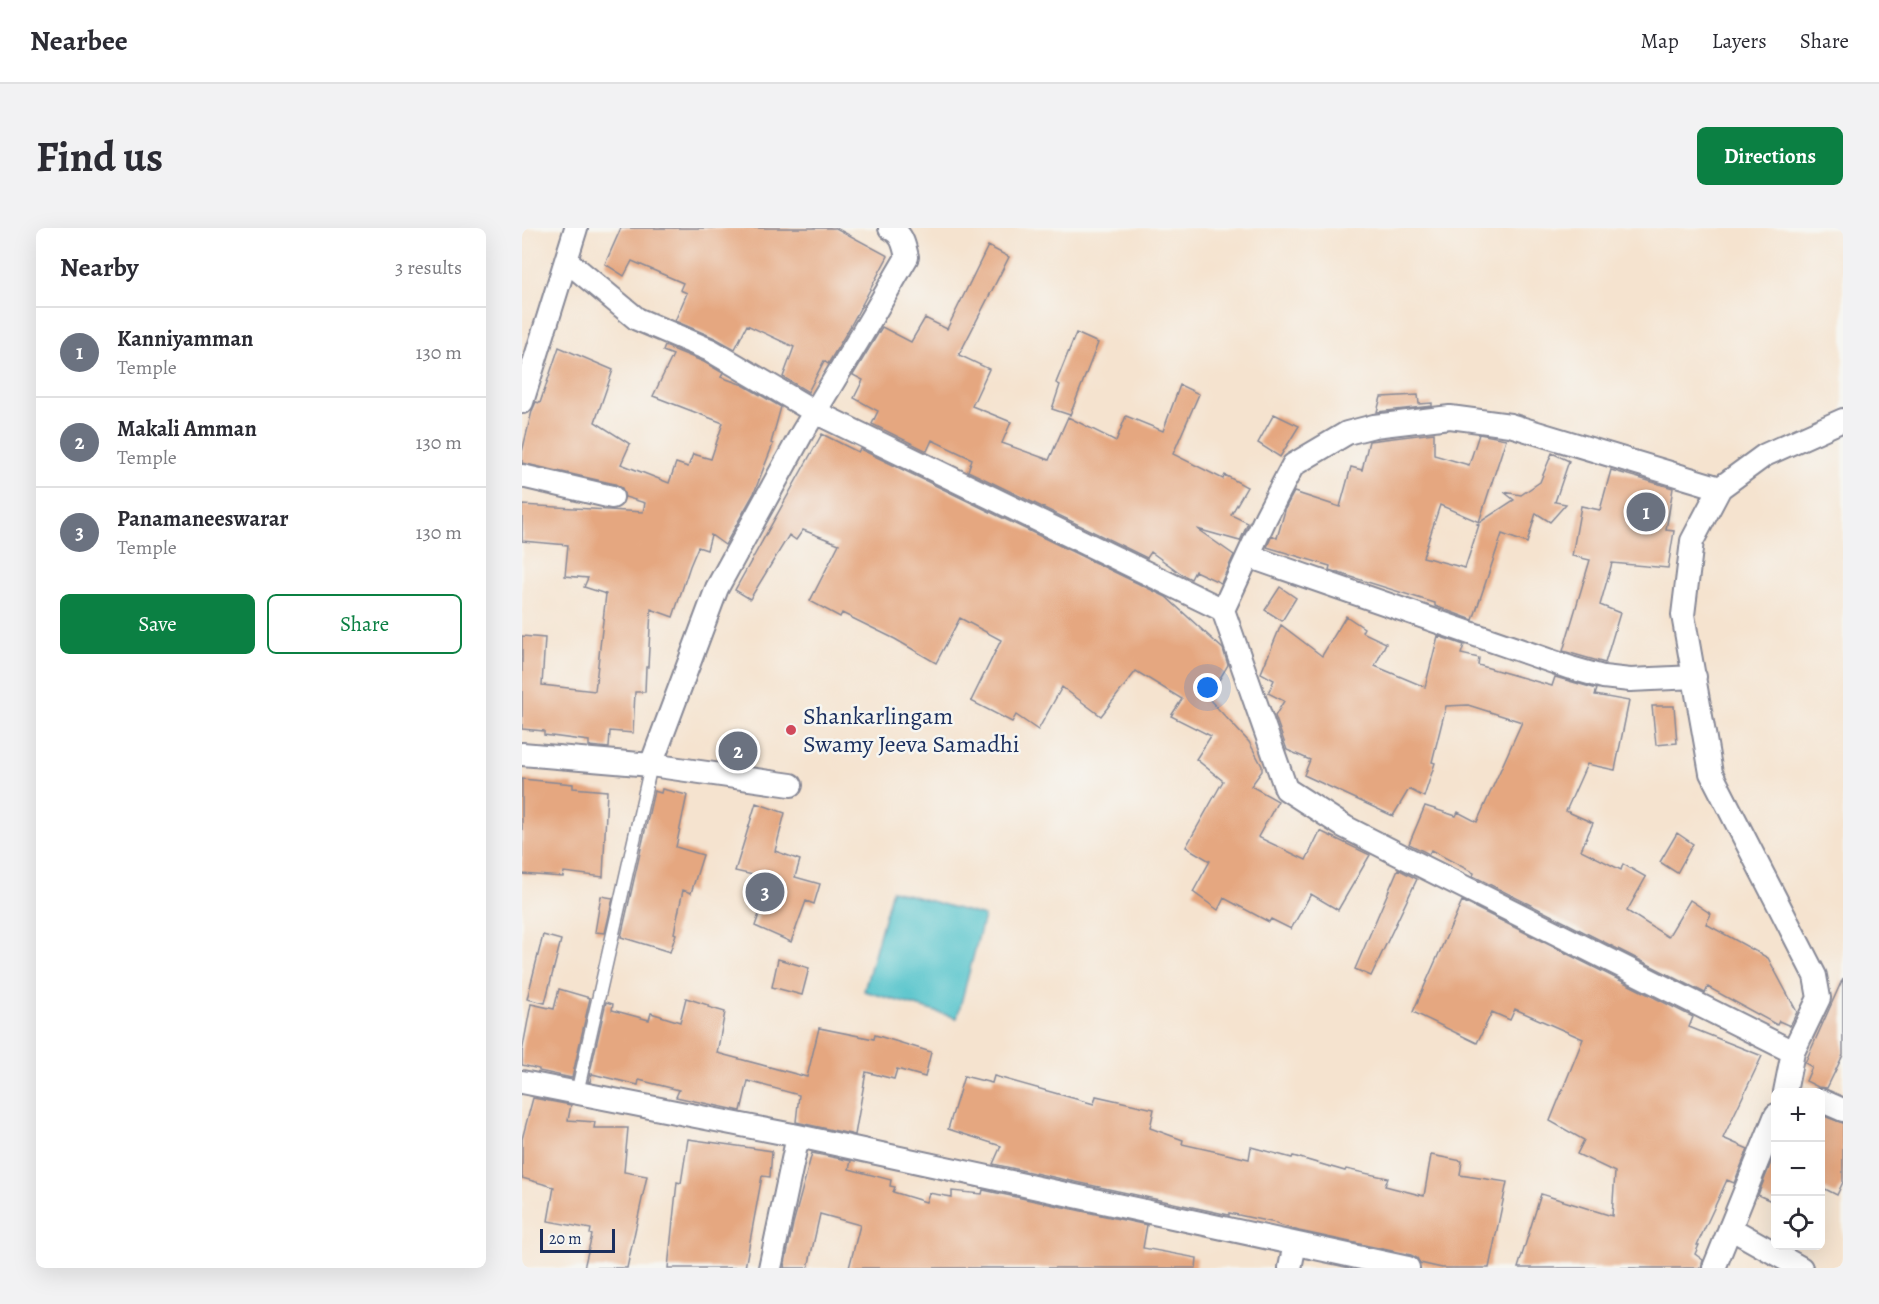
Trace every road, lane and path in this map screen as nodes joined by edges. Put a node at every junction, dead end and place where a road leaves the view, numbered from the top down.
1 (576, 228) edge
2 (890, 228) edge
3 (566, 260) junction
4 (522, 402) edge
5 (815, 412) junction
6 (1843, 420) edge
7 (522, 476) edge
8 (1719, 488) junction
9 (612, 496) dead end
10 (1248, 556) junction
11 (1223, 610) junction
12 (1695, 677) junction
13 (522, 754) edge
14 (651, 765) junction
15 (792, 785) dead end
16 (1793, 1052) junction
17 (522, 1082) edge
18 (1791, 1088) edge
19 (577, 1093) junction
20 (1825, 1102) edge
21 (1843, 1110) edge
22 (1771, 1127) edge
23 (798, 1136) junction
24 (1730, 1228) junction
25 (1295, 1244) junction
26 (770, 1268) edge
27 (1290, 1268) edge
28 (1408, 1268) edge
29 (1714, 1268) edge
30 (1801, 1268) edge

1 - 3 street
2 - 5 street
3 - 4 street
3 - 5 street
5 - 11 street
5 - 14 street
6 - 8 street
7 - 9 street
8 - 10 street
8 - 12 street
10 - 11 street
10 - 12 street
11 - 16 street
12 - 16 street
13 - 14 street
14 - 15 street
14 - 19 lane
16 - 18 street
17 - 19 street
19 - 23 street
20 - 21 street
22 - 24 street
23 - 25 street
23 - 26 street
24 - 29 street
24 - 30 street
25 - 27 street
25 - 28 street

